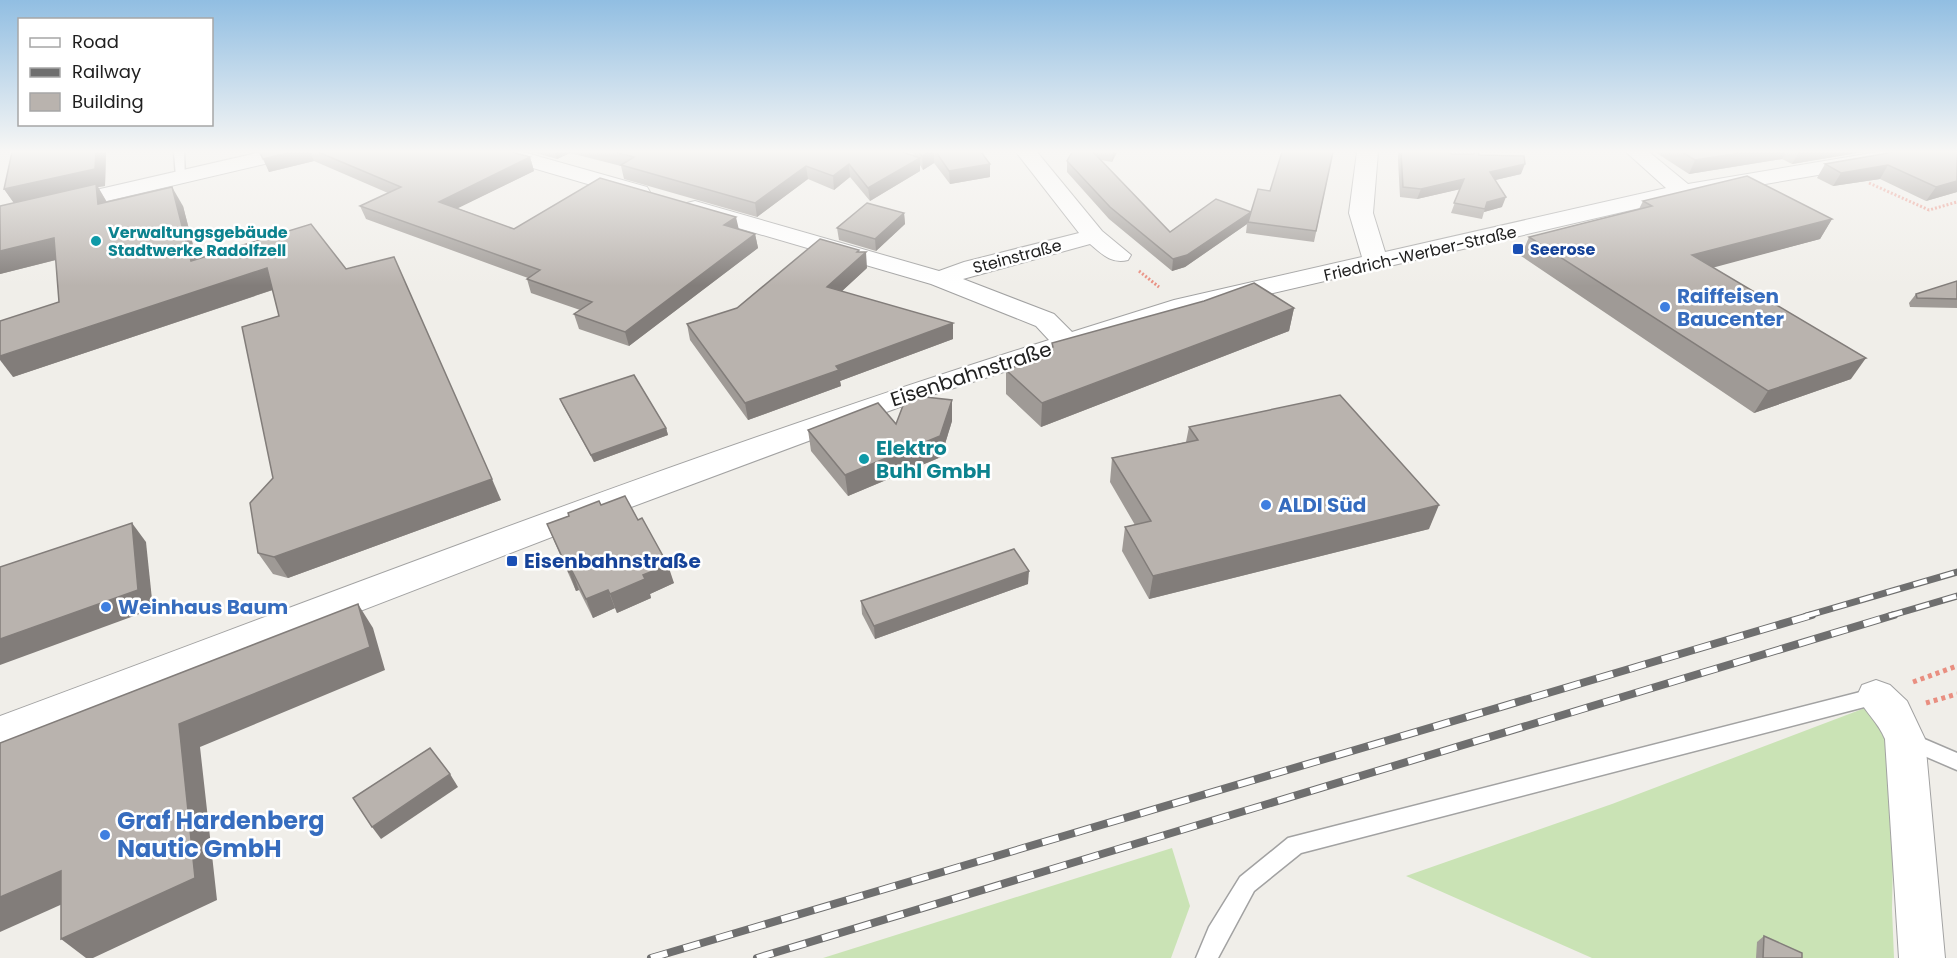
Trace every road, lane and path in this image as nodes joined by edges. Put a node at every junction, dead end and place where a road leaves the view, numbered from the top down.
1 (96, 197) edge
2 (655, 197) edge
3 (1062, 197) edge
4 (1363, 197) edge
5 (1659, 197) edge
6 (1899, 197) edge
7 (1957, 202) edge
8 (0, 219) edge
9 (1094, 236) junction
10 (1119, 255) joint
11 (1376, 263) junction
12 (940, 279) junction
13 (1183, 306) junction
14 (1066, 342) junction
15 (1957, 666) edge
16 (1876, 696) junction
17 (0, 733) edge
18 (1905, 739) junction
19 (1957, 762) edge
20 (1207, 958) edge
21 (1922, 958) edge

1 - 8 street
2 - 12 street
3 - 9 street, Steinstraße
4 - 11 street
5 - 11 street, Friedrich-Werber-Straße
6 - 7 path
9 - 10 street, Steinstraße
9 - 12 street, Steinstraße
10 - 13 path
11 - 13 street, Friedrich-Werber-Straße
12 - 14 street
13 - 14 street, Friedrich-Werber-Straße
14 - 17 street, Eisenbahnstraße
15 - 16 path
16 - 18 street
16 - 20 lane
18 - 19 lane
18 - 21 street

